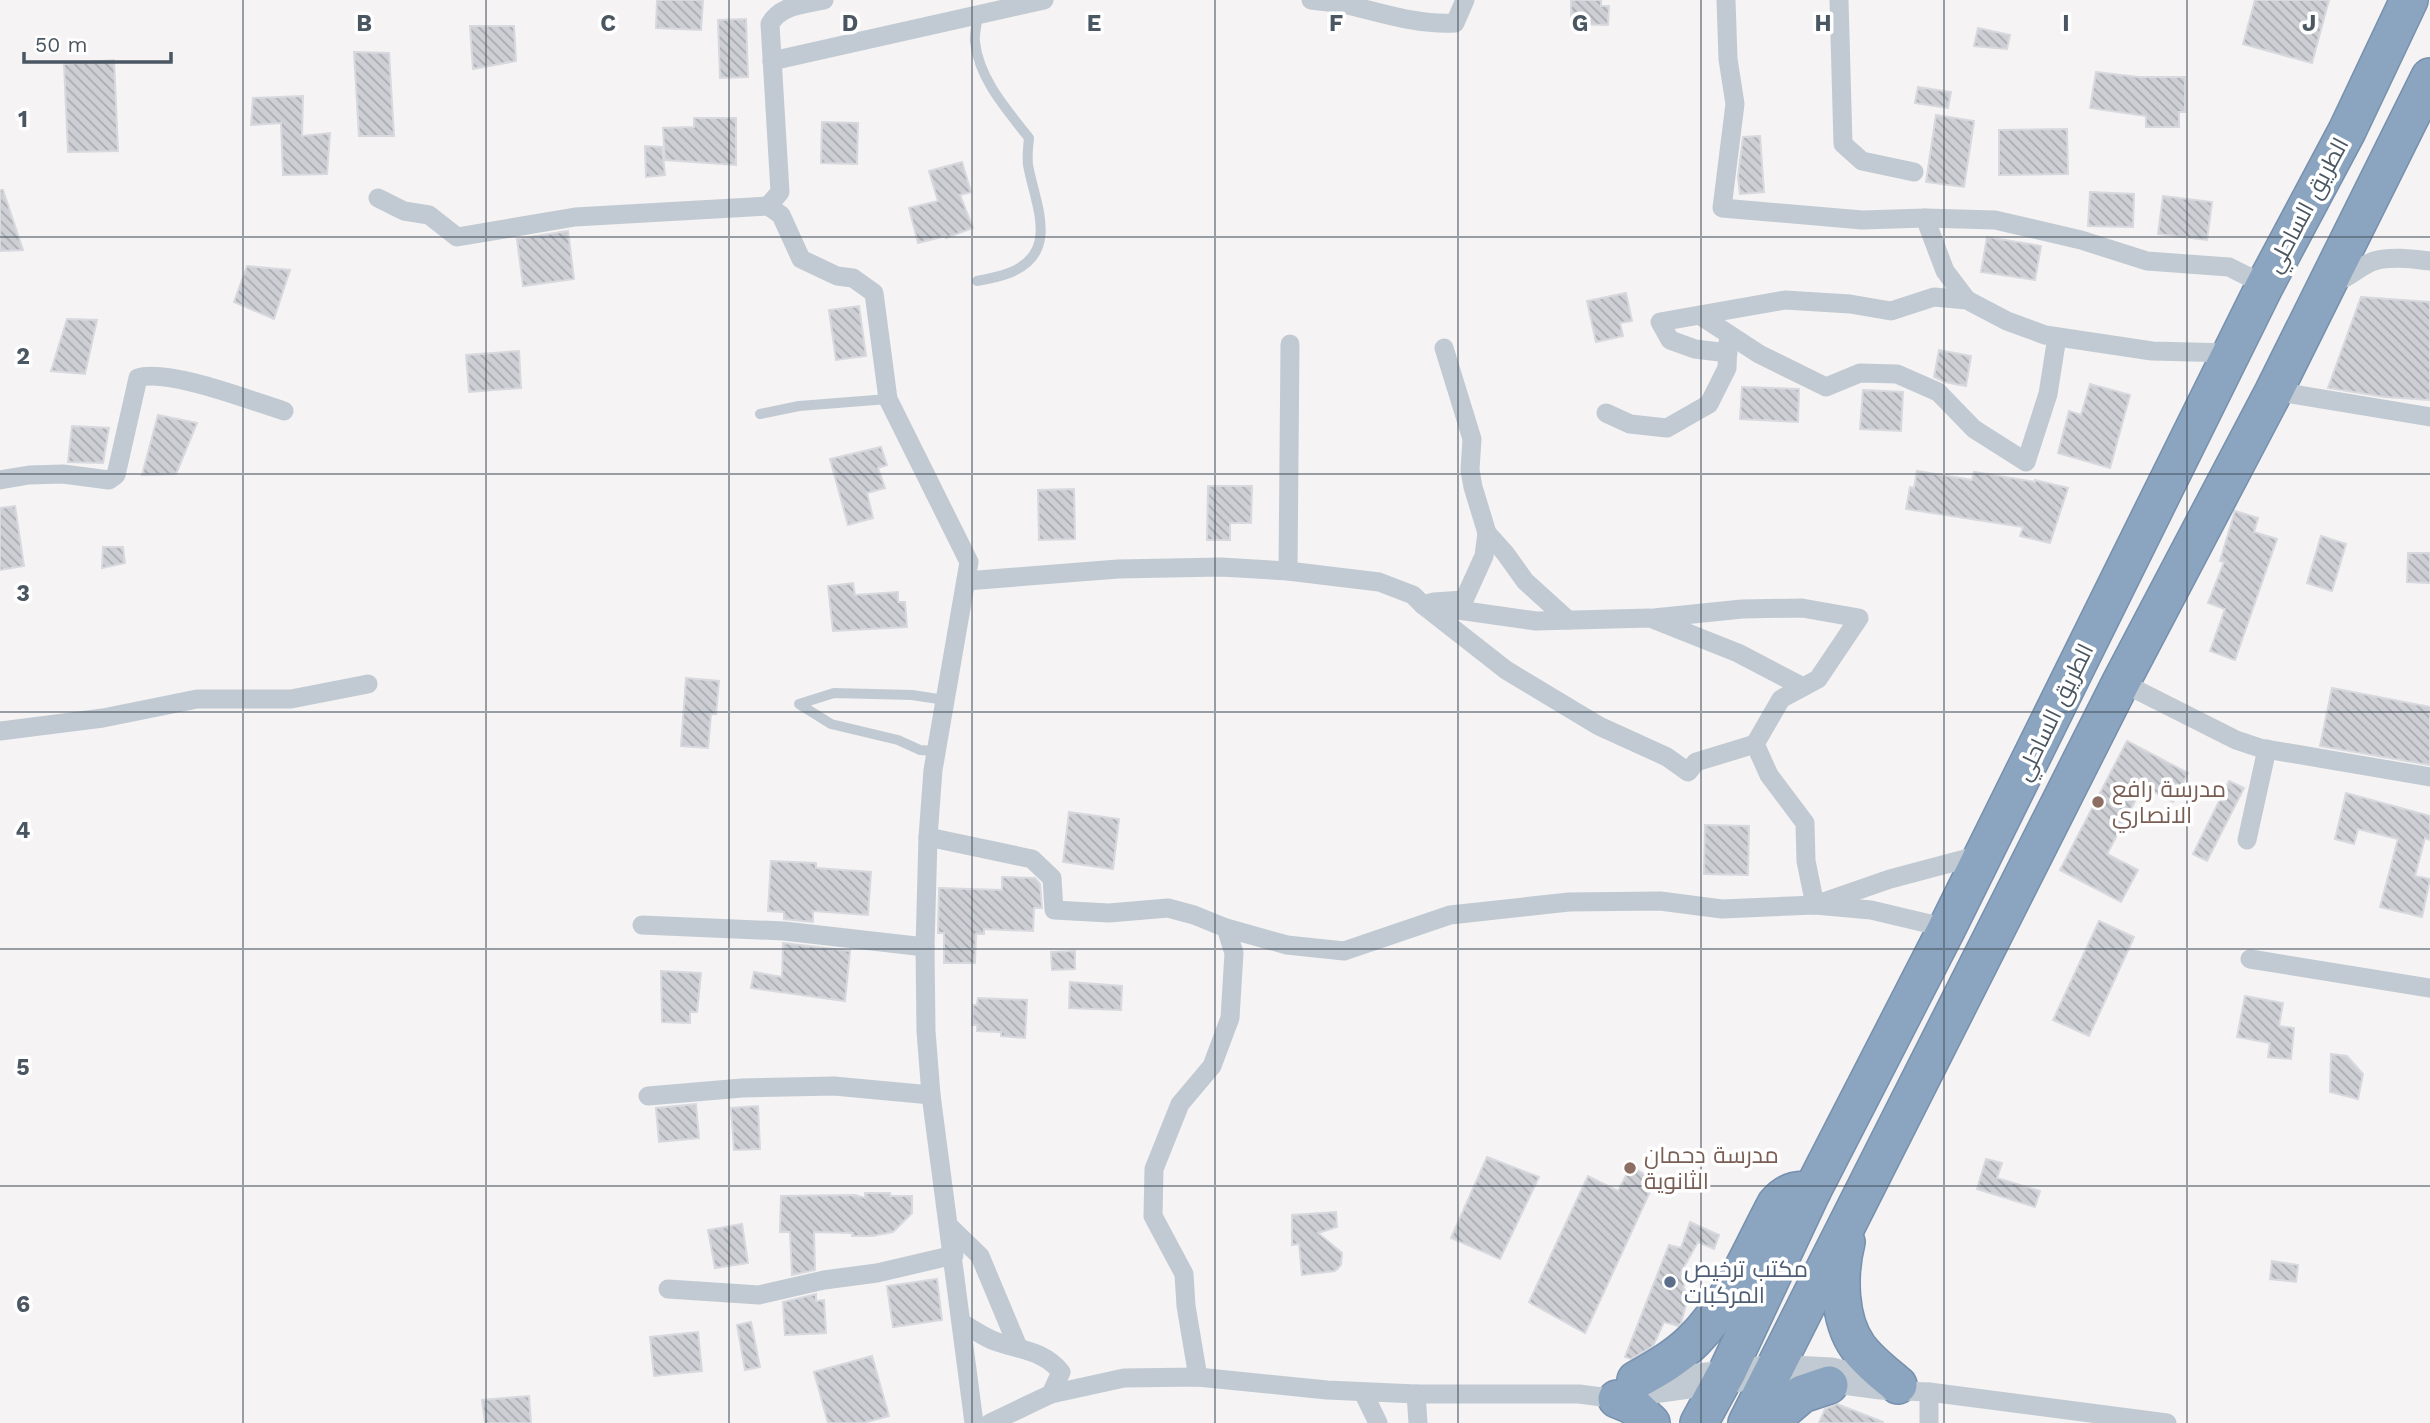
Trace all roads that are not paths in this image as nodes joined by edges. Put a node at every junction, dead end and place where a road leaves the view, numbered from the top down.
1 (824, 0) edge
2 (1044, 0) edge
3 (1311, 0) edge
4 (1465, 0) edge
5 (1726, 0) edge
6 (1839, 0) edge
7 (2409, 0) edge
8 (978, 14) junction
9 (772, 61) junction
10 (2430, 77) edge
11 (1914, 172) dead end
12 (378, 198) dead end
13 (768, 206) junction
14 (1925, 218) junction
15 (2430, 261) edge
16 (977, 281) dead end
17 (2328, 282) junction
18 (2265, 285) junction
19 (1967, 300) junction
20 (1701, 316) junction
21 (2057, 337) junction
22 (1290, 344) dead end
23 (1728, 344) junction
24 (1444, 348) dead end
25 (2231, 353) junction
26 (2274, 391) junction
27 (888, 399) junction
28 (284, 411) dead end
29 (1606, 413) dead end
30 (760, 414) dead end
31 (2430, 417) edge
32 (0, 480) edge
33 (1487, 533) junction
34 (1288, 571) junction
35 (966, 581) junction
36 (1423, 605) junction
37 (1650, 618) junction
38 (1568, 620) junction
39 (2122, 682) junction
40 (368, 684) dead end
41 (1803, 687) junction
42 (945, 700) junction
43 (0, 731) edge
44 (1755, 744) junction
45 (2267, 749) junction
46 (936, 751) junction
47 (2430, 777) edge
48 (928, 837) junction
49 (2247, 840) dead end
50 (1984, 854) junction
51 (1815, 905) junction
52 (642, 925) dead end
53 (1226, 928) junction
54 (1947, 928) junction
55 (925, 947) junction
56 (2250, 959) dead end
57 (2430, 988) edge
58 (648, 1096) dead end
59 (931, 1096) junction
60 (1812, 1191) junction
61 (1855, 1209) junction
62 (949, 1226) junction
63 (954, 1255) junction
64 (668, 1289) dead end
65 (962, 1324) junction
66 (1018, 1347) junction
67 (1772, 1371) junction
68 (1198, 1377) junction
69 (1723, 1378) junction
70 (1829, 1385) junction
71 (1914, 1389) junction
72 (1626, 1390) junction
73 (1363, 1392) junction
74 (1051, 1394) junction
75 (1416, 1394) junction
76 (974, 1423) edge
77 (990, 1423) edge
78 (1378, 1423) edge
79 (1418, 1423) edge
80 (1651, 1423) edge
81 (1699, 1423) edge
82 (1747, 1423) edge
83 (1768, 1423) edge
84 (1928, 1423) edge
85 (2167, 1423) edge

1 - 9 street
2 - 8 street
3 - 4 street
5 - 14 street
6 - 11 street
7 - 18 highway, الطريق الساحلي
8 - 9 street
8 - 16 lane
9 - 13 street
10 - 17 highway, الطريق الساحلي
12 - 13 street
13 - 27 street
14 - 18 street
14 - 19 street
15 - 17 street
17 - 26 highway, الطريق الساحلي
18 - 25 highway, الطريق الساحلي
19 - 20 street
19 - 21 street
20 - 23 street
20 - 23 street
21 - 23 street
21 - 25 street
22 - 34 street
23 - 29 street
24 - 33 street
25 - 50 highway, الطريق الساحلي
26 - 31 street
26 - 39 highway, الطريق الساحلي
27 - 30 lane
27 - 35 street
28 - 32 street
33 - 36 street
33 - 38 street
34 - 35 street
34 - 36 street
35 - 42 street
36 - 38 street
36 - 44 street
37 - 38 street
37 - 41 street
37 - 41 street
39 - 45 street
39 - 61 highway, الطريق الساحلي
40 - 43 street
41 - 44 street
42 - 46 street
42 - 46 lane
44 - 51 street
45 - 47 street
45 - 49 street
46 - 48 street
48 - 53 street
48 - 55 street
50 - 51 street
50 - 54 highway, الطريق الساحلي
51 - 53 street
51 - 54 street
52 - 55 street
53 - 68 street
54 - 60 highway, الطريق الساحلي
55 - 59 street
56 - 57 street
58 - 59 street
59 - 62 street
60 - 69 highway, الطريق الساحلي
60 - 72 highway
61 - 67 highway, الطريق الساحلي
61 - 71 highway
62 - 63 street
62 - 66 street
63 - 64 street
63 - 65 street
65 - 66 street
65 - 76 street
66 - 74 street
67 - 69 street
67 - 70 street
67 - 71 street
67 - 82 highway, الطريق الساحلي
68 - 73 street
68 - 74 street
69 - 72 street
69 - 81 highway, الطريق الساحلي
70 - 71 street
70 - 83 highway
71 - 84 street
71 - 85 street
72 - 75 street
72 - 80 highway
73 - 75 street
73 - 78 street
74 - 77 street
75 - 79 street

